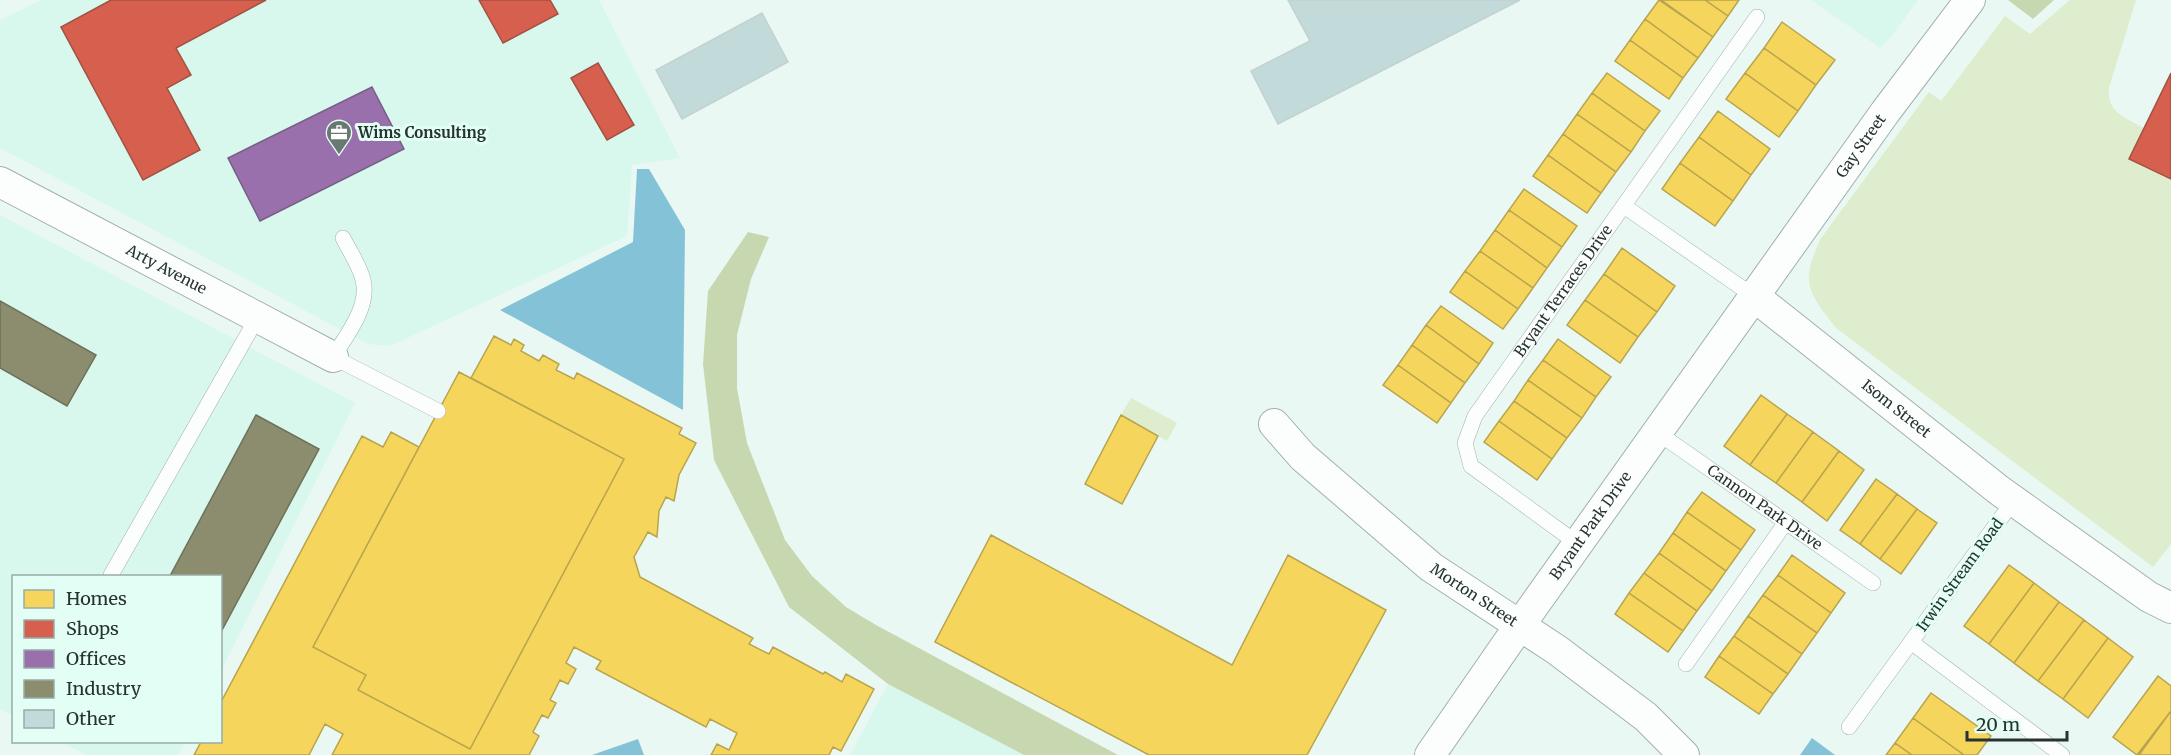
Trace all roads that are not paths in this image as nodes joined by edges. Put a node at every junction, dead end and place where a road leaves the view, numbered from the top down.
1 (1970, 0) edge
2 (1757, 17) dead end
3 (0, 182) edge
4 (1624, 206) junction
5 (343, 238) dead end
6 (1755, 297) junction
7 (257, 318) junction
8 (333, 357) junction
9 (438, 411) dead end
10 (1274, 424) dead end
11 (1658, 433) junction
12 (2014, 500) junction
13 (1786, 522) junction
14 (1578, 544) junction
15 (111, 575) edge
16 (1873, 583) dead end
17 (2167, 598) edge
18 (1520, 625) junction
19 (1911, 642) junction
20 (1686, 664) dead end
21 (1849, 727) dead end
22 (1430, 755) edge
23 (1684, 755) edge
24 (2062, 755) edge

1 - 6 street, Gay Street
2 - 4 lane, Bryant Terraces Drive
3 - 7 street, Arty Avenue
4 - 6 lane, Isom Street
4 - 14 lane, Bryant Terraces Drive
5 - 8 lane
6 - 11 street, Bryant Park Drive
6 - 12 street, Isom Street
7 - 8 street, Arty Avenue
7 - 15 lane
8 - 9 lane
10 - 18 street, Morton Street
11 - 13 lane, Cannon Park Drive
11 - 14 street, Bryant Park Drive
12 - 17 street, Isom Street
12 - 19 lane, Irwin Stream Road
13 - 16 lane, Cannon Park Drive
13 - 20 lane
14 - 18 street, Bryant Park Drive
18 - 22 street, Bryant Park Drive
18 - 23 street, Morton Street
19 - 21 lane
19 - 24 lane, Irwin Stream Road

